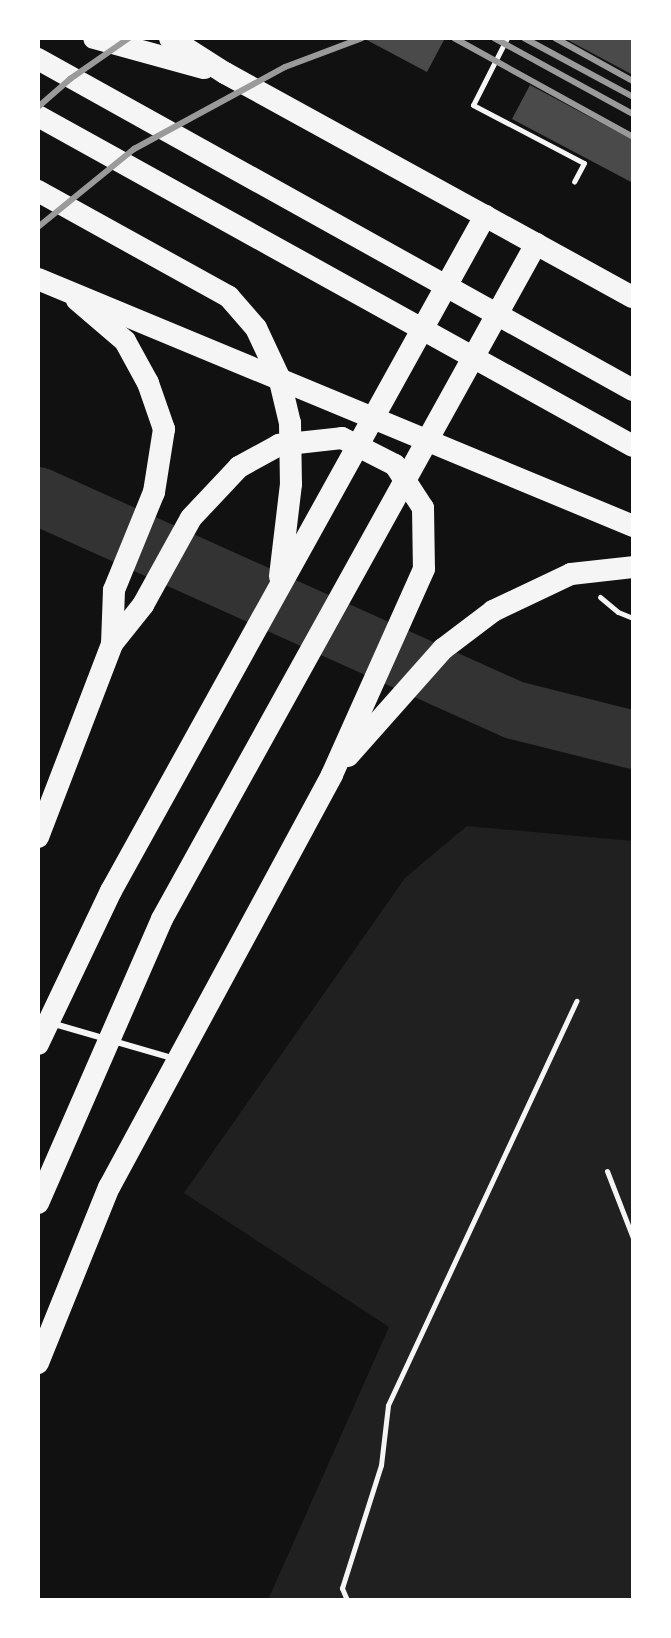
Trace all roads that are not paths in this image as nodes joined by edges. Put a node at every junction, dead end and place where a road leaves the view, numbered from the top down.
1 (94, 38) edge
2 (170, 38) edge
3 (38, 59) edge
4 (225, 73) junction
5 (38, 116) edge
6 (38, 191) edge
7 (485, 216) junction
8 (536, 244) junction
9 (38, 279) edge
10 (60, 286) junction
11 (633, 297) edge
12 (633, 390) edge
13 (633, 446) edge
14 (633, 526) edge
15 (633, 567) edge
16 (279, 589) junction
17 (112, 644) junction
18 (332, 775) junction
19 (38, 837) edge
20 (38, 1019) edge
21 (38, 1044) edge
22 (178, 1060) junction
23 (38, 1203) edge
24 (38, 1363) edge

1 - 4 highway
2 - 4 highway
3 - 12 highway
4 - 7 highway
5 - 13 highway
6 - 16 highway
7 - 8 highway
7 - 16 highway
8 - 11 highway
8 - 23 highway
9 - 10 highway
10 - 14 highway
10 - 17 highway
15 - 18 highway
16 - 21 highway
17 - 18 highway
17 - 19 highway
18 - 22 highway
20 - 22 lane
22 - 24 highway

